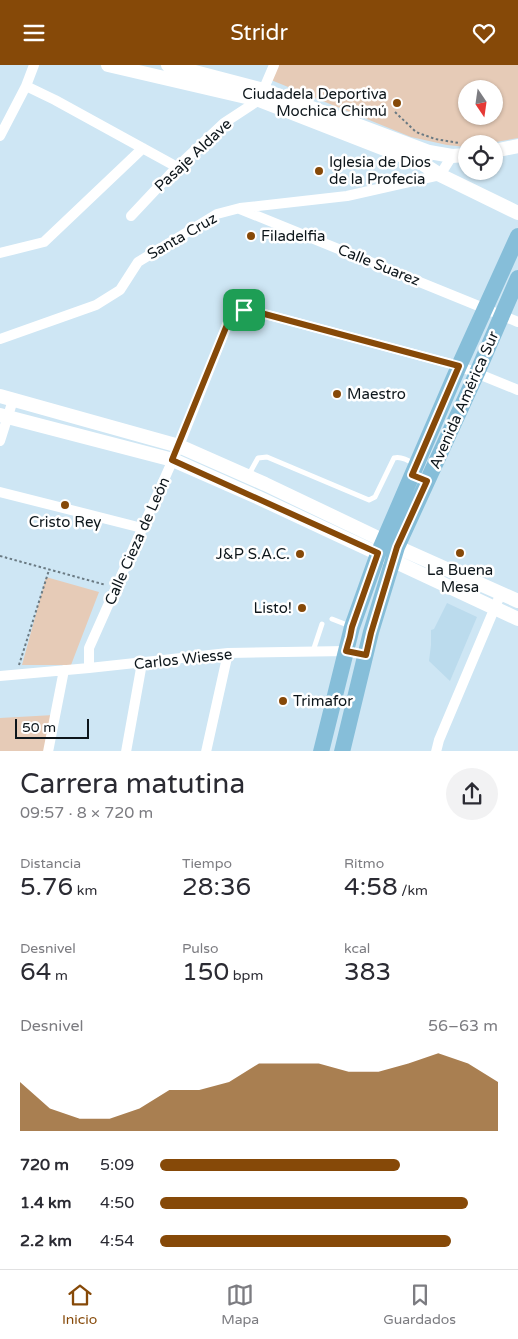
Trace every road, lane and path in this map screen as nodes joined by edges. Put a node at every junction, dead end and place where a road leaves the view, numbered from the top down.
1 (34, 65) edge
2 (108, 65) edge
3 (168, 65) edge
4 (274, 65) edge
5 (26, 86) junction
6 (261, 95) junction
7 (395, 112) dead end
8 (4, 120) edge
9 (0, 136) edge
10 (458, 143) edge
11 (503, 145) edge
12 (518, 146) edge
13 (143, 148) junction
14 (452, 156) junction
15 (458, 156) edge
16 (177, 167) junction
17 (440, 175) junction
18 (240, 208) junction
19 (518, 213) edge
20 (131, 216) dead end
21 (518, 236) edge
22 (0, 253) edge
23 (518, 278) edge
24 (486, 308) junction
25 (502, 315) junction
26 (518, 322) edge
27 (0, 339) edge
28 (459, 366) junction
29 (477, 373) junction
30 (518, 390) edge
31 (7, 398) edge
32 (4, 416) edge
33 (0, 441) edge
34 (179, 445) junction
35 (172, 460) junction
36 (419, 473) junction
37 (248, 476) junction
38 (265, 484) junction
39 (0, 492) edge
40 (259, 498) junction
41 (142, 528) junction
42 (388, 551) junction
43 (0, 556) edge
44 (49, 570) junction
45 (116, 588) junction
46 (501, 593) junction
47 (518, 601) edge
48 (494, 608) junction
49 (332, 619) dead end
50 (518, 619) edge
51 (322, 624) dead end
52 (352, 627) junction
53 (313, 651) junction
54 (346, 651) junction
55 (228, 653) junction
56 (366, 655) junction
57 (142, 663) junction
58 (89, 669) junction
59 (64, 670) junction
60 (16, 674) junction
61 (0, 676) edge
62 (48, 751) edge
63 (126, 751) edge
64 (206, 751) edge
65 (321, 751) edge
66 (342, 751) edge
67 (436, 751) edge

1 - 5 street
2 - 6 main road
3 - 6 main road
4 - 6 street
5 - 8 street
5 - 13 street
6 - 14 main road
6 - 16 street, Pasaje Aldave
6 - 17 main road
7 - 10 path
8 - 9 street
11 - 12 main road
13 - 16 street
13 - 22 street
14 - 15 main road
14 - 17 street
16 - 20 street, Pasaje Aldave
17 - 18 street, Santa Cruz
17 - 19 main road
18 - 24 street, Calle Suarez
18 - 27 street, Santa Cruz
21 - 24 main road, Avenida América Sur
23 - 25 main road, Avenida América Sur
24 - 25 street, Calle Suarez
24 - 28 main road, Avenida América Sur
25 - 26 street, Calle Suarez
25 - 29 main road, Avenida América Sur
28 - 29 street
28 - 34 street, Calle Cieza de León
28 - 36 main road, Avenida América Sur
29 - 30 street
29 - 36 main road, Avenida América Sur
31 - 32 street
31 - 34 main road
32 - 33 street
32 - 35 main road
34 - 35 street, Calle Cieza de León
34 - 37 main road
35 - 40 main road
35 - 41 street, Calle Cieza de León
36 - 37 lane
36 - 42 main road, Avenida América Sur
37 - 38 main road
38 - 40 main road
38 - 42 main road
39 - 41 street
40 - 42 main road
41 - 45 street, Calle Cieza de León
42 - 46 main road
42 - 48 main road
42 - 52 main road, Avenida América Sur
42 - 56 main road, Avenida América Sur
43 - 44 path
44 - 45 path
44 - 60 path
45 - 58 street, Calle Cieza de León
46 - 47 main road
46 - 48 street
48 - 50 main road
48 - 67 street
49 - 52 lane
51 - 53 lane
52 - 54 main road, Avenida América Sur
53 - 54 street, Carlos Wiesse
53 - 55 street, Carlos Wiesse
54 - 56 street, Carlos Wiesse
54 - 65 main road, Avenida América Sur
55 - 57 street, Carlos Wiesse
55 - 64 street
56 - 66 main road, Avenida América Sur
57 - 58 street, Carlos Wiesse
57 - 63 street
58 - 59 street, Carlos Wiesse
59 - 60 street, Carlos Wiesse
59 - 62 street
60 - 61 street, Carlos Wiesse

